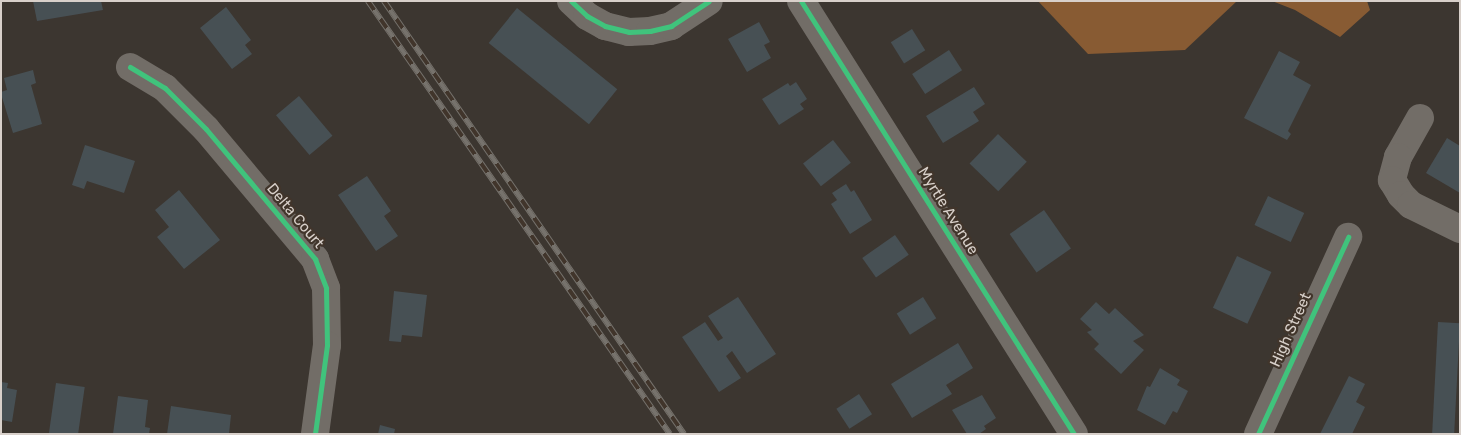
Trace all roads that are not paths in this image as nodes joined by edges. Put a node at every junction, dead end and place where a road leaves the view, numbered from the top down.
1 (571, 1) edge
2 (709, 1) edge
3 (801, 1) edge
4 (130, 67) dead end
5 (1420, 118) dead end
6 (1460, 229) edge
7 (1348, 237) dead end
8 (315, 434) edge
9 (1074, 434) edge
10 (1258, 434) edge

1 - 2 street
3 - 9 street, Myrtle Avenue
4 - 8 street, Delta Court
5 - 6 street
7 - 10 street, High Street

